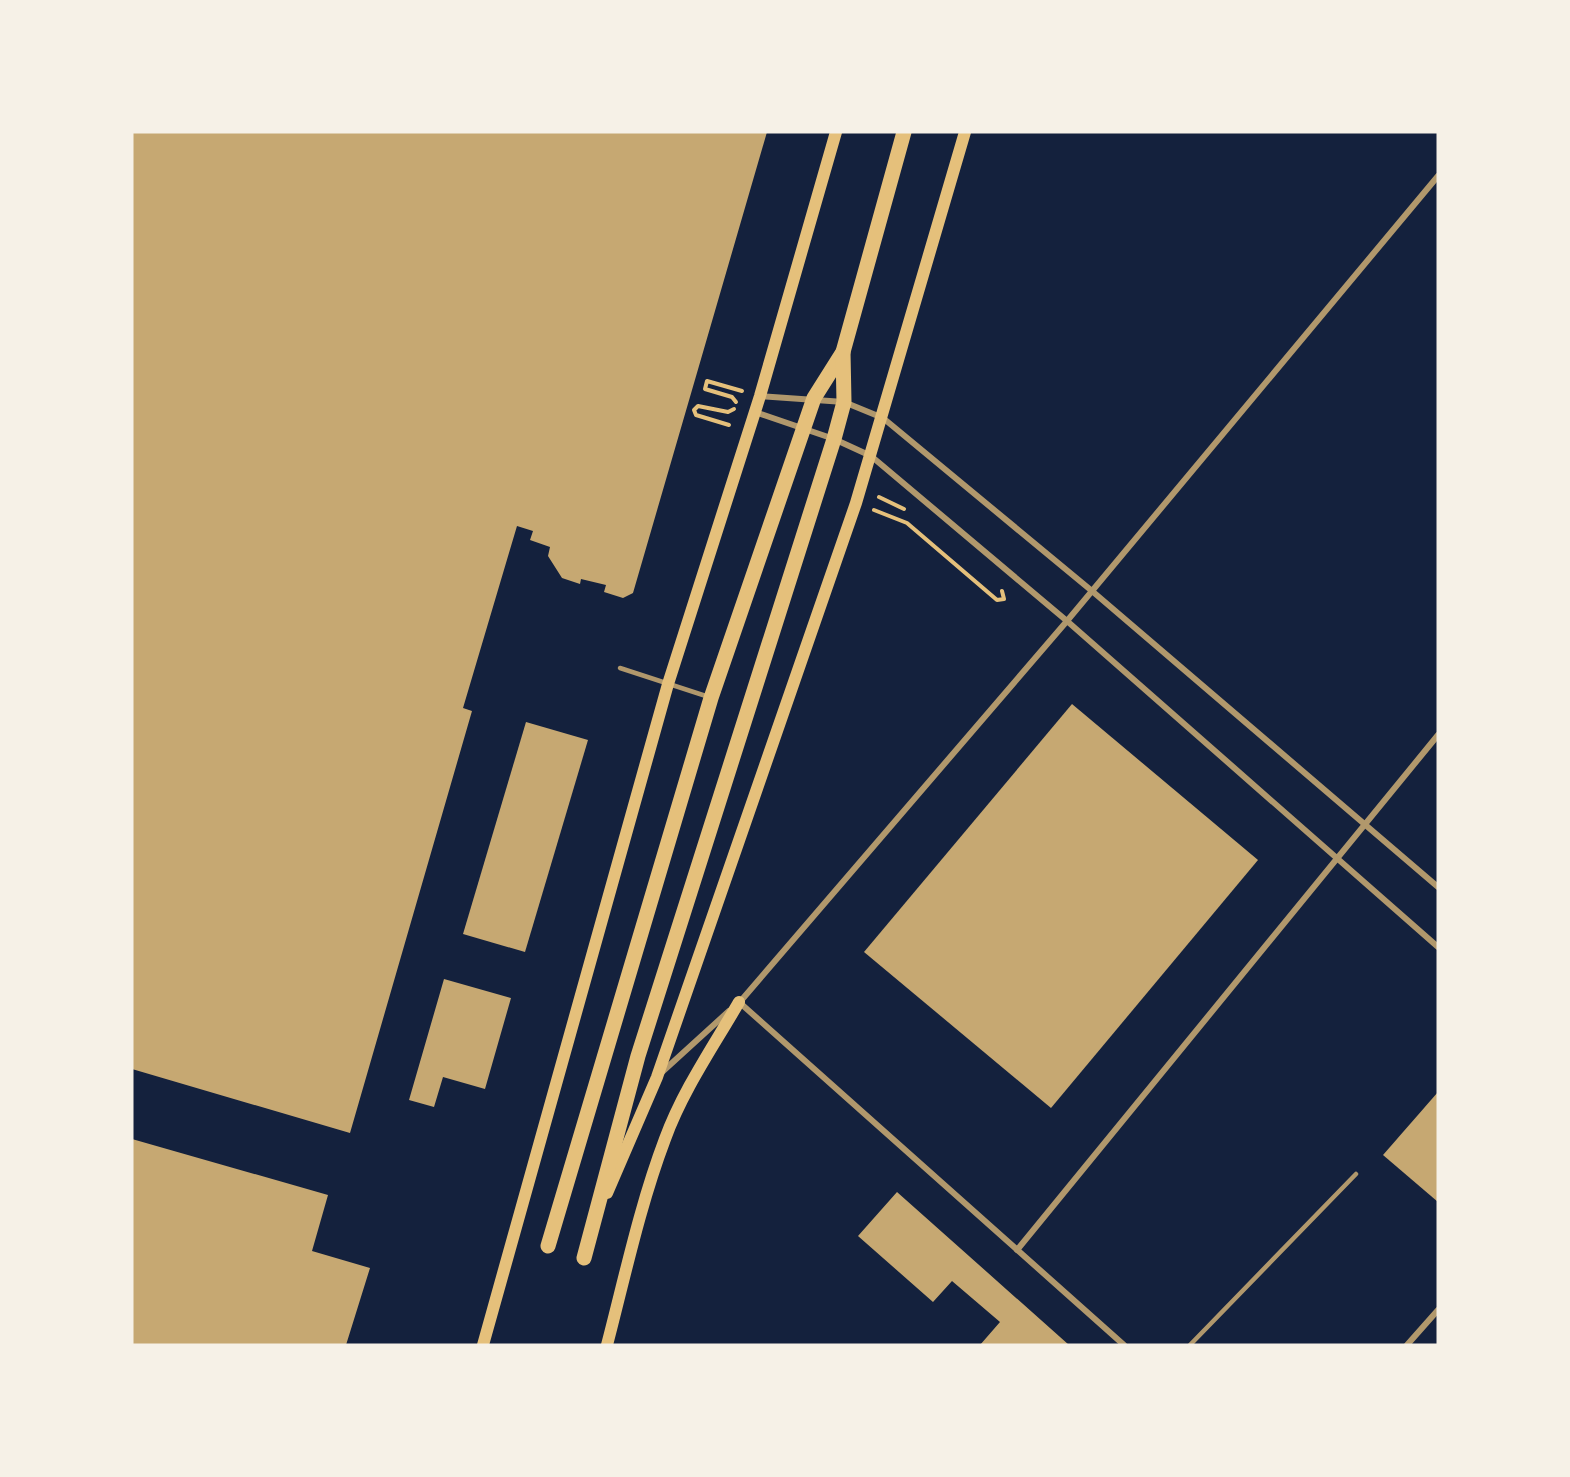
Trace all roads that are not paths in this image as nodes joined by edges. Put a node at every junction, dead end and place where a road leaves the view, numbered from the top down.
1 (836, 132) edge
2 (904, 132) edge
3 (965, 132) edge
4 (1438, 176) edge
5 (843, 352) junction
6 (760, 396) junction
7 (814, 398) junction
8 (844, 402) junction
9 (755, 412) junction
10 (883, 418) junction
11 (803, 429) junction
12 (834, 439) junction
13 (871, 456) junction
14 (1092, 591) junction
15 (1067, 621) junction
16 (620, 668) dead end
17 (668, 684) junction
18 (711, 698) junction
19 (1438, 735) edge
20 (1366, 823) junction
21 (1337, 859) junction
22 (1438, 887) edge
23 (1438, 946) edge
24 (739, 1002) junction
25 (657, 1077) junction
26 (1356, 1173) dead end
27 (591, 1230) junction
28 (548, 1246) dead end
29 (1017, 1250) junction
30 (584, 1257) dead end
31 (1438, 1310) edge
32 (483, 1345) edge
33 (607, 1345) edge
34 (1124, 1345) edge
35 (1190, 1345) edge
36 (1407, 1345) edge

1 - 6 main road
2 - 5 main road
3 - 10 main road
4 - 14 street
5 - 7 main road
5 - 8 main road
6 - 7 street
6 - 9 main road
7 - 8 street
7 - 11 main road
8 - 10 street
8 - 12 main road
9 - 11 street
9 - 17 main road
10 - 13 main road
10 - 14 street
11 - 12 street
11 - 18 main road
12 - 13 street
12 - 27 main road
13 - 15 street
13 - 25 main road
14 - 15 street
14 - 20 street
15 - 21 street
15 - 24 street
16 - 17 lane
17 - 18 lane
17 - 32 main road
18 - 28 main road
19 - 20 street
20 - 21 street
20 - 22 street
21 - 23 street
21 - 29 street
24 - 25 street
24 - 29 street
24 - 33 main road
25 - 27 main road
26 - 35 lane
27 - 30 main road
29 - 34 street
31 - 36 street

